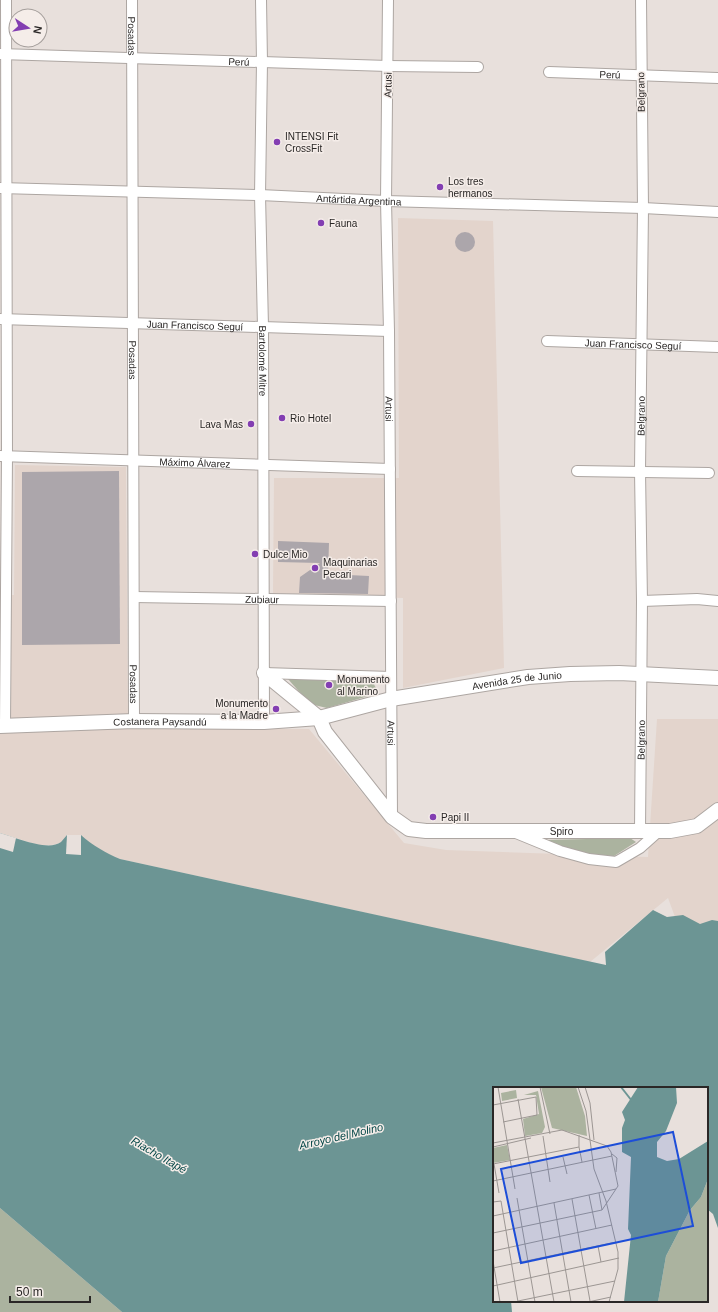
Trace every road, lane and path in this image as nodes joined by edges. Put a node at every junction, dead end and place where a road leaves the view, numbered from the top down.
1 (6, 0) edge
2 (132, 0) edge
3 (261, 0) edge
4 (388, 0) edge
5 (641, 0) edge
6 (3, 54) edge
7 (132, 58) junction
8 (262, 62) junction
9 (388, 66) junction
10 (478, 67) dead end
11 (549, 72) dead end
12 (641, 76) junction
13 (718, 78) edge
14 (3, 188) edge
15 (132, 192) junction
16 (260, 196) junction
17 (386, 201) junction
18 (642, 208) junction
19 (718, 212) edge
20 (3, 319) edge
21 (133, 324) junction
22 (263, 327) junction
23 (389, 331) junction
24 (547, 340) dead end
25 (641, 344) junction
26 (718, 347) edge
27 (4, 456) edge
28 (133, 461) junction
29 (263, 465) junction
30 (390, 469) junction
31 (577, 471) dead end
32 (640, 471) junction
33 (709, 473) dead end
34 (3, 585) edge
35 (134, 597) junction
36 (264, 599) junction
37 (391, 601) junction
38 (642, 601) junction
39 (718, 601) edge
40 (264, 673) junction
41 (641, 674) junction
42 (391, 677) junction
43 (718, 678) edge
44 (391, 699) junction
45 (319, 718) junction
46 (134, 721) junction
47 (264, 722) junction
48 (2, 726) edge
49 (718, 810) edge
50 (392, 817) junction
51 (510, 831) junction
52 (640, 831) junction
53 (659, 831) junction

1 - 6 street
2 - 7 street, Posadas
3 - 8 street, Bartolomé Mitre
4 - 9 street, Artusi
5 - 12 street, Belgrano
6 - 7 street, Perú
6 - 14 street
7 - 8 street, Perú
7 - 15 street, Posadas
8 - 9 street, Perú
8 - 16 street, Bartolomé Mitre
9 - 10 street, Perú
9 - 17 street, Artusi
11 - 12 street, Perú
12 - 13 street, Perú
12 - 18 street, Belgrano
14 - 15 street, Antártida Argentina
14 - 20 street
15 - 16 street, Antártida Argentina
15 - 21 street, Posadas
16 - 17 street, Antártida Argentina
16 - 22 street, Bartolomé Mitre
17 - 18 street, Antártida Argentina
17 - 23 street, Artusi
18 - 19 street, Antártida Argentina
18 - 25 street, Belgrano
20 - 21 street, Juan Francisco Seguí
20 - 27 street
21 - 22 street, Juan Francisco Seguí
21 - 28 street, Posadas
22 - 23 street, Juan Francisco Seguí
22 - 29 street, Bartolomé Mitre
23 - 30 street, Artusi
24 - 25 street, Juan Francisco Seguí
25 - 26 street, Juan Francisco Seguí
25 - 32 street, Belgrano
27 - 28 street, Máximo Álvarez
27 - 34 street
28 - 29 street, Máximo Álvarez
28 - 35 street, Posadas
29 - 30 street, Máximo Álvarez
29 - 36 street, Bartolomé Mitre
30 - 37 street, Artusi
31 - 32 street
32 - 33 street
32 - 38 street, Belgrano
34 - 48 street
35 - 36 street, Zubiaur
35 - 46 street, Posadas
36 - 37 street, Zubiaur
36 - 40 street, Bartolomé Mitre
37 - 42 street, Artusi
38 - 39 street
38 - 41 street, Belgrano
40 - 42 street
40 - 45 main road
40 - 47 street, Bartolomé Mitre
41 - 43 main road, Avenida 25 de Junio
41 - 44 main road, Avenida 25 de Junio
41 - 52 street, Belgrano
42 - 44 street, Artusi
44 - 45 main road, Avenida 25 de Junio
44 - 50 street, Artusi
45 - 47 main road, Costanera Paysandú
45 - 50 main road
46 - 47 main road, Costanera Paysandú
46 - 48 main road, Costanera Paysandú
49 - 53 main road, Spiro
50 - 51 main road, Spiro
51 - 52 main road, Spiro
51 - 53 street
52 - 53 main road, Spiro

